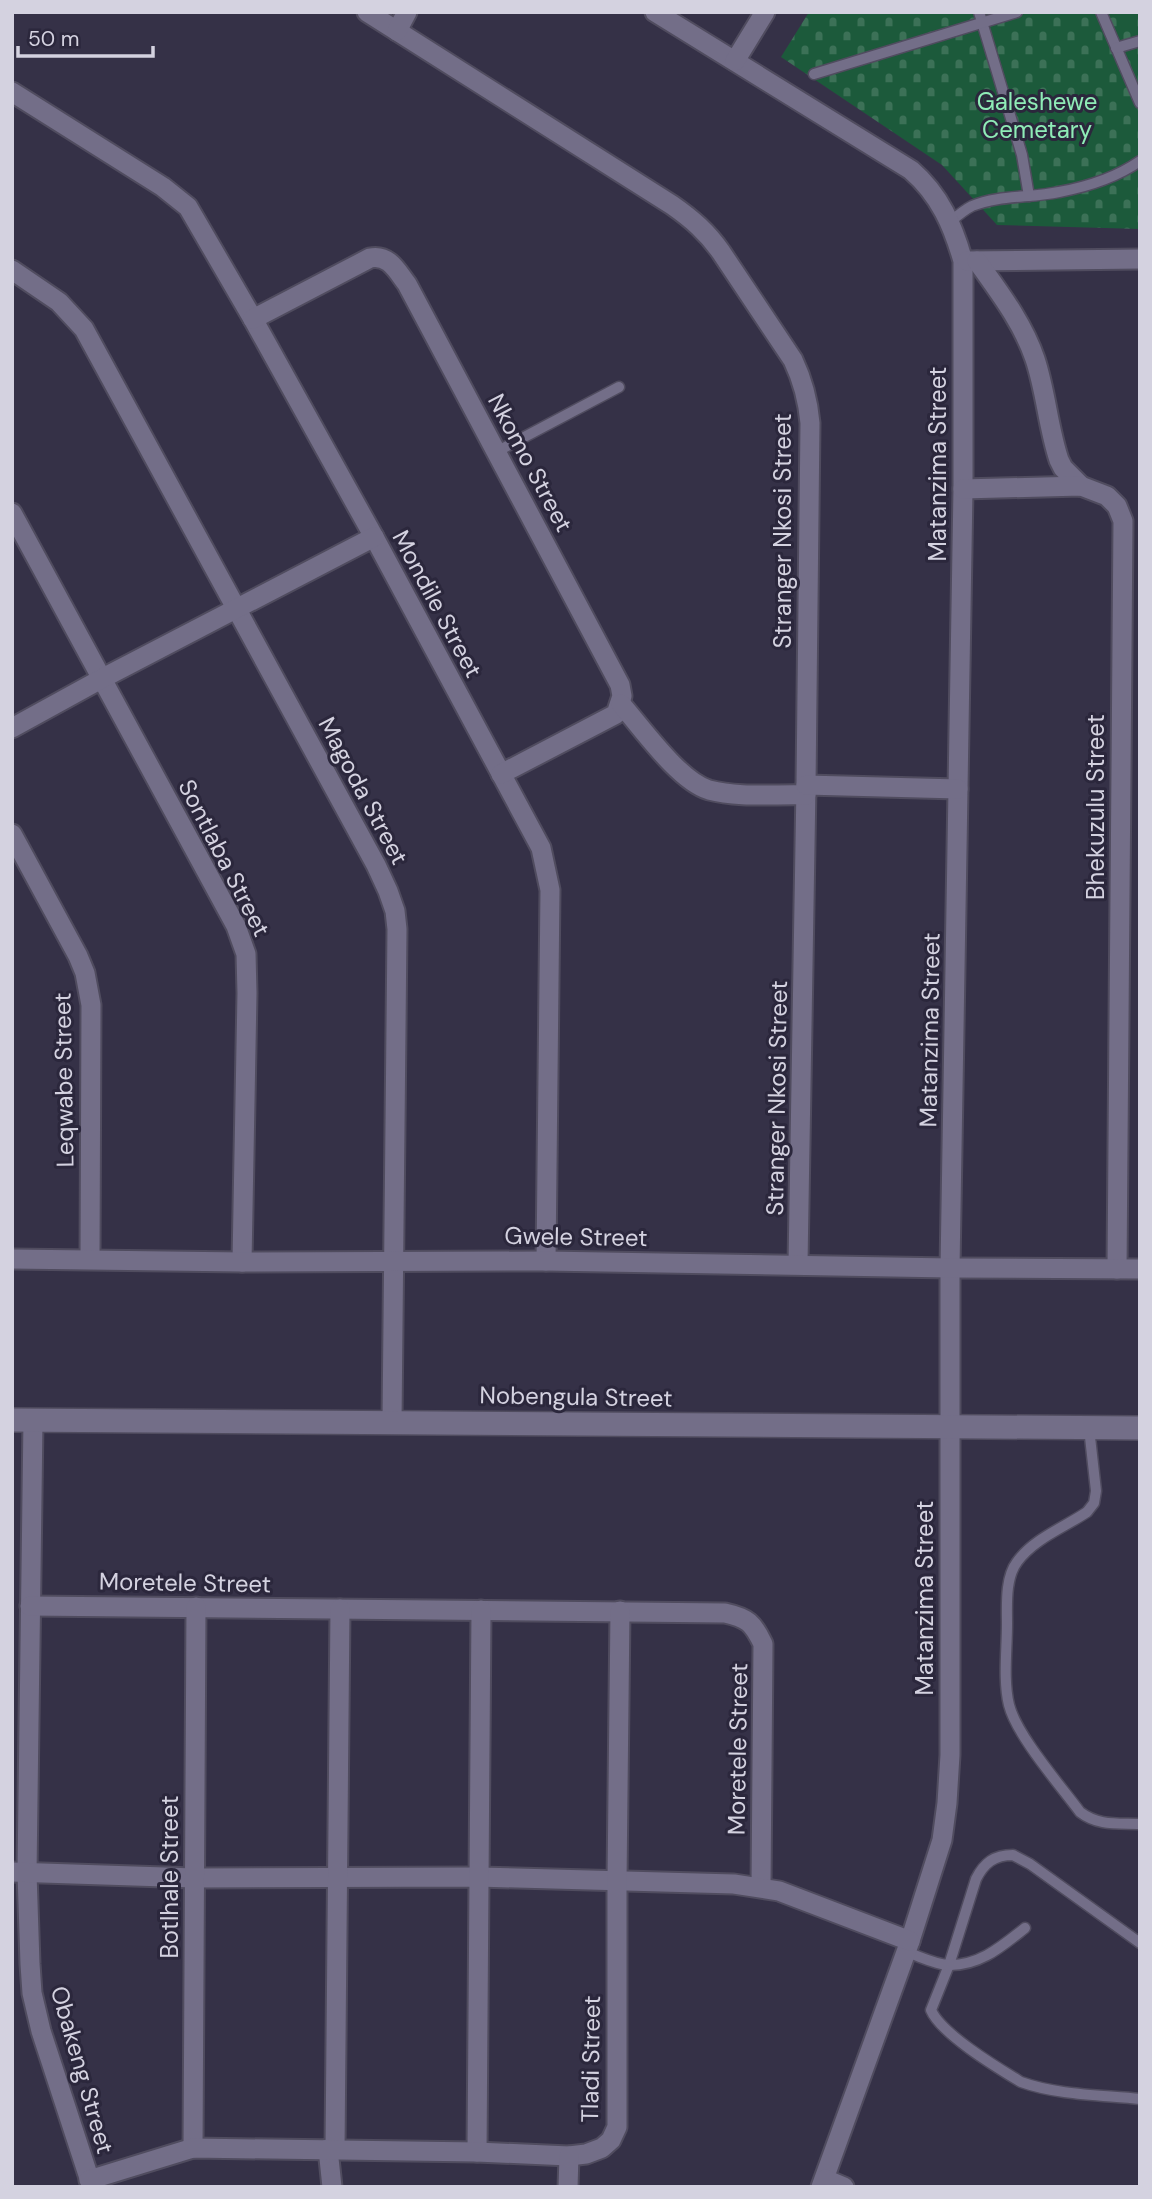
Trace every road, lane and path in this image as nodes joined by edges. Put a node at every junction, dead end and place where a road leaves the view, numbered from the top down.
1 (367, 12) edge
2 (407, 12) edge
3 (655, 12) edge
4 (765, 12) edge
5 (979, 12) edge
6 (1017, 12) edge
7 (1101, 12) edge
8 (982, 23) junction
9 (397, 31) junction
10 (1140, 41) edge
11 (1116, 48) junction
12 (735, 61) junction
13 (814, 74) dead end
14 (12, 92) edge
15 (1140, 103) edge
16 (1140, 161) edge
17 (1029, 196) junction
18 (950, 222) junction
19 (1140, 259) edge
20 (970, 261) junction
21 (12, 270) edge
22 (253, 320) junction
23 (619, 387) dead end
24 (496, 453) junction
25 (1082, 486) junction
26 (963, 489) junction
27 (12, 513) edge
28 (374, 537) junction
29 (236, 608) junction
30 (103, 678) junction
31 (621, 704) junction
32 (12, 728) edge
33 (501, 774) junction
34 (958, 789) junction
35 (806, 790) junction
36 (12, 834) edge
37 (12, 1259) edge
38 (90, 1259) junction
39 (394, 1261) junction
40 (546, 1261) junction
41 (242, 1262) junction
42 (798, 1264) junction
43 (950, 1268) junction
44 (1117, 1269) junction
45 (1140, 1269) edge
46 (22, 1420) edge
47 (392, 1422) junction
48 (949, 1427) junction
49 (1088, 1428) junction
50 (1140, 1429) edge
51 (30, 1606) junction
52 (196, 1607) junction
53 (340, 1609) junction
54 (481, 1610) junction
55 (620, 1611) junction
56 (1140, 1824) edge
57 (20, 1873) edge
58 (337, 1877) junction
59 (478, 1877) junction
60 (195, 1878) junction
61 (617, 1881) junction
62 (761, 1887) junction
63 (1025, 1928) dead end
64 (1140, 1943) edge
65 (908, 1946) junction
66 (949, 1965) junction
67 (1140, 2099) edge
68 (193, 2148) junction
69 (331, 2149) junction
70 (477, 2152) junction
71 (569, 2156) junction
72 (823, 2183) edge
73 (91, 2184) edge
74 (332, 2187) edge
75 (568, 2187) edge
76 (844, 2187) edge

1 - 9 street, Stranger Nkosi Street
2 - 9 street
3 - 12 street, Matanzima Street
4 - 12 street
5 - 8 lane
6 - 8 lane
7 - 11 lane
8 - 13 lane
8 - 17 lane
9 - 35 street, Stranger Nkosi Street
10 - 11 lane
11 - 15 lane
12 - 18 street, Matanzima Street
14 - 22 street, Mondile Street
16 - 17 lane
17 - 18 lane
18 - 20 street, Matanzima Street
19 - 20 street
20 - 25 street
20 - 26 street, Matanzima Street
21 - 29 street, Magoda Street
22 - 24 street, Nkomo Street
22 - 28 street, Mondile Street
23 - 24 lane
24 - 31 street, Nkomo Street
25 - 26 street, Bhekuzulu Street
25 - 44 street, Bhekuzulu Street
26 - 34 street, Matanzima Street
27 - 30 street, Sontlaba Street
28 - 29 street
28 - 33 street, Mondile Street
29 - 30 street
29 - 39 street, Magoda Street
30 - 32 street
30 - 41 street, Sontlaba Street
31 - 33 street
31 - 35 street
33 - 40 street, Mondile Street
34 - 35 street
34 - 43 street, Matanzima Street
35 - 42 street, Stranger Nkosi Street
36 - 38 street, Leqwabe Street
37 - 38 street, Gwele Street
38 - 41 street, Gwele Street
39 - 40 street, Gwele Street
39 - 41 street, Gwele Street
39 - 47 street, Magoda Street
40 - 42 street, Gwele Street
42 - 43 street, Gwele Street
43 - 44 street, Gwele Street
43 - 48 street, Matanzima Street
44 - 45 street, Gwele Street
46 - 47 street, Nobengula Street
46 - 51 street, Obakeng Street
47 - 48 street, Nobengula Street
48 - 49 street, Nobengula Street
48 - 65 street, Matanzima Street
49 - 50 street, Nobengula Street
49 - 56 lane
51 - 52 street, Moretele Street
51 - 57 street, Obakeng Street
52 - 53 street, Moretele Street
52 - 60 street, Botlhale Street
53 - 54 street, Moretele Street
53 - 58 street
54 - 55 street, Moretele Street
54 - 59 street
55 - 61 street, Tladi Street
55 - 62 street, Moretele Street
57 - 60 street
57 - 73 street, Obakeng Street
58 - 59 street
58 - 60 street
58 - 69 street
59 - 61 street
59 - 70 street
60 - 68 street, Botlhale Street
61 - 62 street
61 - 71 street, Tladi Street
62 - 65 street
63 - 66 lane
64 - 66 lane
65 - 66 lane
65 - 72 street, Matanzima Street
66 - 67 lane
68 - 69 street, Tladi Street
68 - 73 street, Tladi Street
69 - 70 street, Tladi Street
69 - 74 street
70 - 71 street, Tladi Street
71 - 75 street
72 - 76 street

